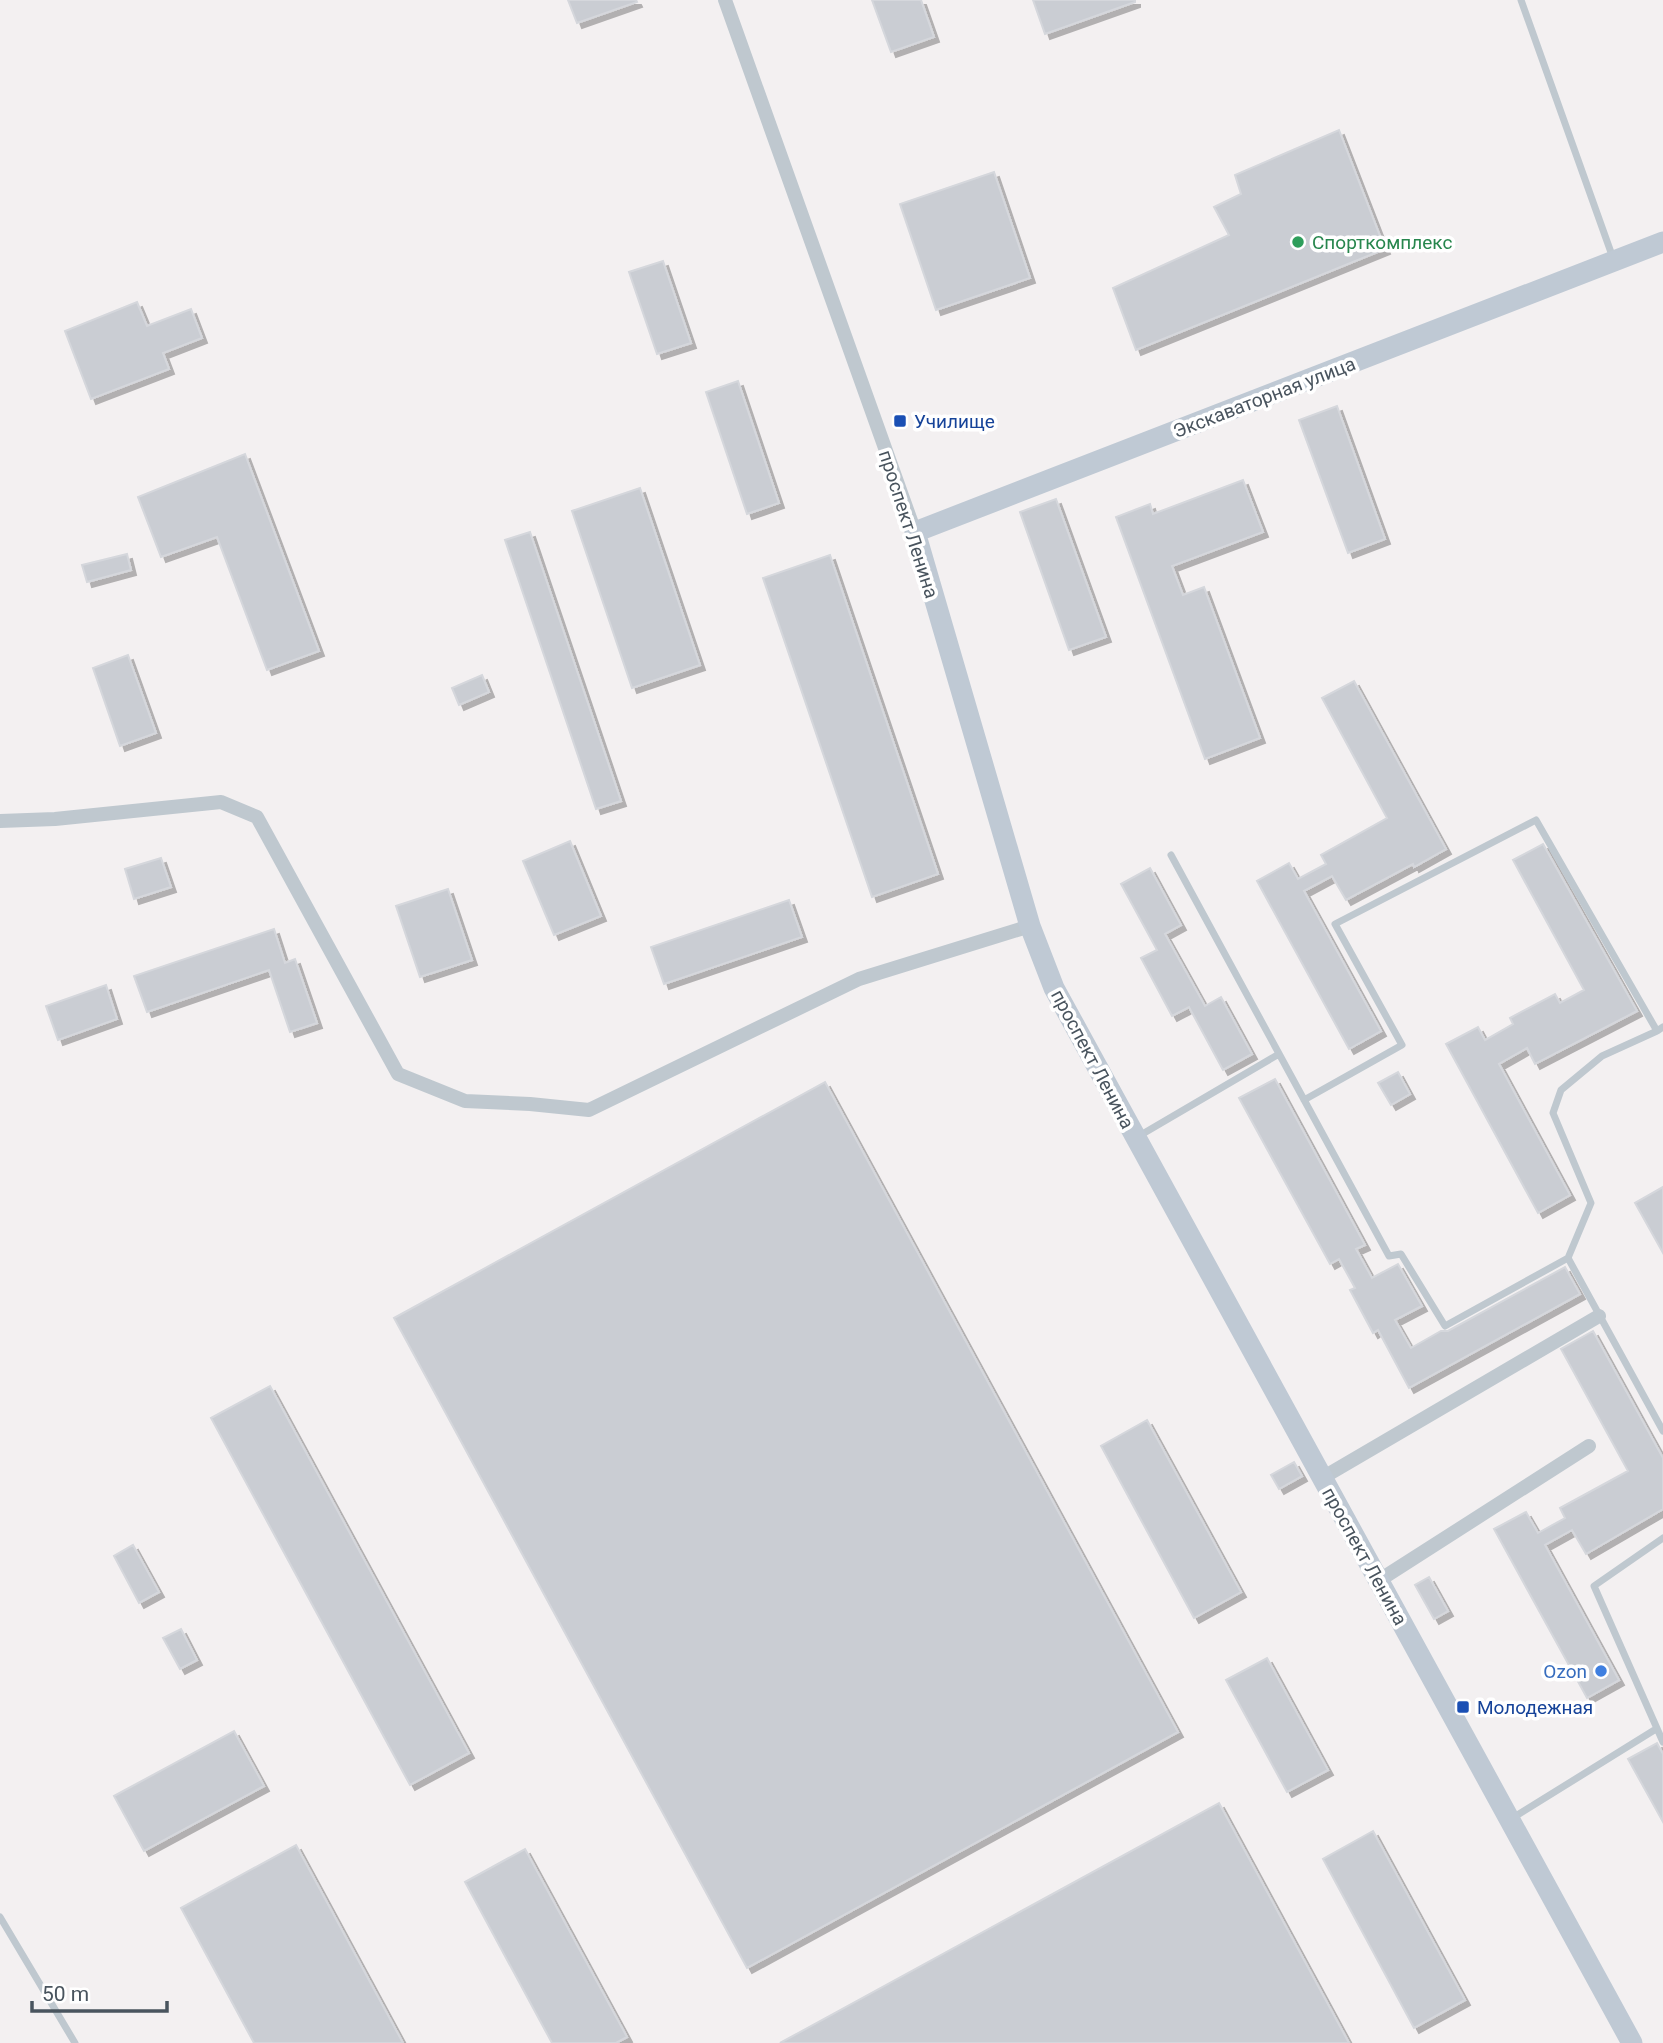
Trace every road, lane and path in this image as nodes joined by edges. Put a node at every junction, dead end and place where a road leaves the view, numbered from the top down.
1 (725, 0) edge
2 (1521, 0) edge
3 (1663, 242) edge
4 (1614, 262) junction
5 (915, 531) junction
6 (0, 821) edge
7 (1171, 855) dead end
8 (1030, 926) junction
9 (1660, 1029) edge
10 (1279, 1054) junction
11 (1304, 1100) junction
12 (1135, 1138) junction
13 (1567, 1258) junction
14 (1599, 1316) junction
15 (1663, 1431) edge
16 (1589, 1446) dead end
17 (1322, 1478) junction
18 (1663, 1538) edge
19 (1378, 1581) junction
20 (1656, 1729) junction
21 (1663, 1742) edge
22 (1510, 1820) junction
23 (0, 1917) edge
24 (75, 2043) edge
25 (1632, 2043) edge

1 - 5 street, проспект Ленина
2 - 4 lane
3 - 4 street, Экскаваторная улица
4 - 5 street, Экскаваторная улица
5 - 8 street, проспект Ленина
6 - 8 street
7 - 10 lane
8 - 12 street, проспект Ленина
9 - 11 lane
9 - 13 lane
10 - 11 lane
10 - 12 lane
11 - 13 lane
12 - 17 street, проспект Ленина
13 - 14 lane
14 - 15 lane
14 - 17 street
16 - 19 street
17 - 19 street, проспект Ленина
18 - 20 lane
19 - 22 street, проспект Ленина
20 - 21 lane
20 - 22 lane
22 - 25 street, проспект Ленина
23 - 24 lane

